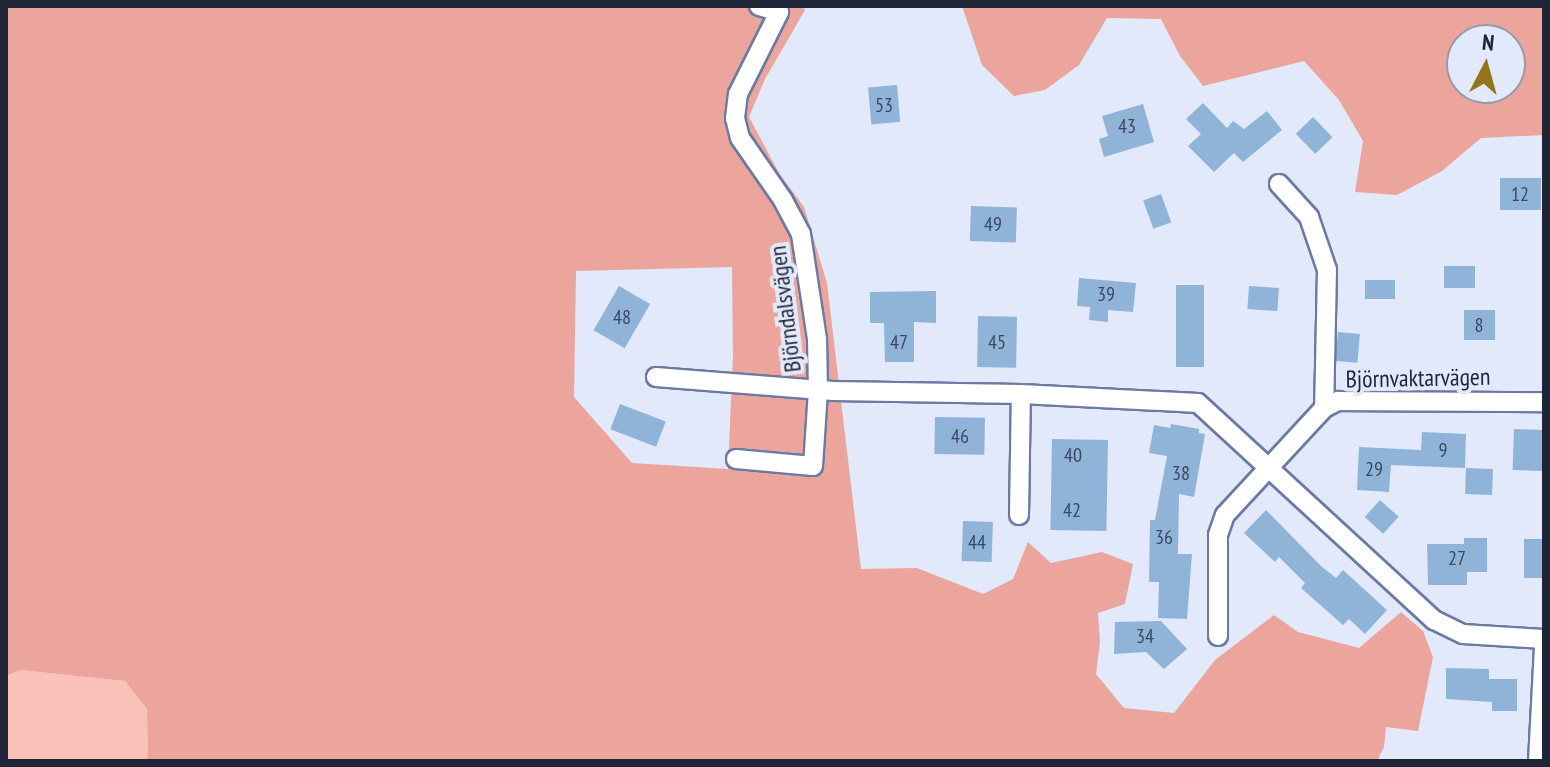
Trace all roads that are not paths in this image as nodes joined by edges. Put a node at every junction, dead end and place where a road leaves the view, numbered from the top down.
1 (759, 6) edge
2 (1279, 184) dead end
3 (656, 377) dead end
4 (818, 390) junction
5 (1021, 394) junction
6 (1544, 402) edge
7 (1324, 408) junction
8 (736, 459) dead end
9 (1272, 468) junction
10 (1019, 515) dead end
11 (1218, 636) dead end
12 (1544, 642) edge
13 (1538, 761) edge

1 - 4 street, Björndalsvägen
2 - 7 street
3 - 4 street, Björndalsvägen
4 - 5 street, Björndalsvägen
4 - 8 street, Björndalsvägen
5 - 9 street, Björndalsvägen
5 - 10 street
6 - 7 street, Björnvaktarvägen
7 - 9 street, Björnvaktarvägen
9 - 11 street
9 - 12 street, Björndalsvägen
12 - 13 street

